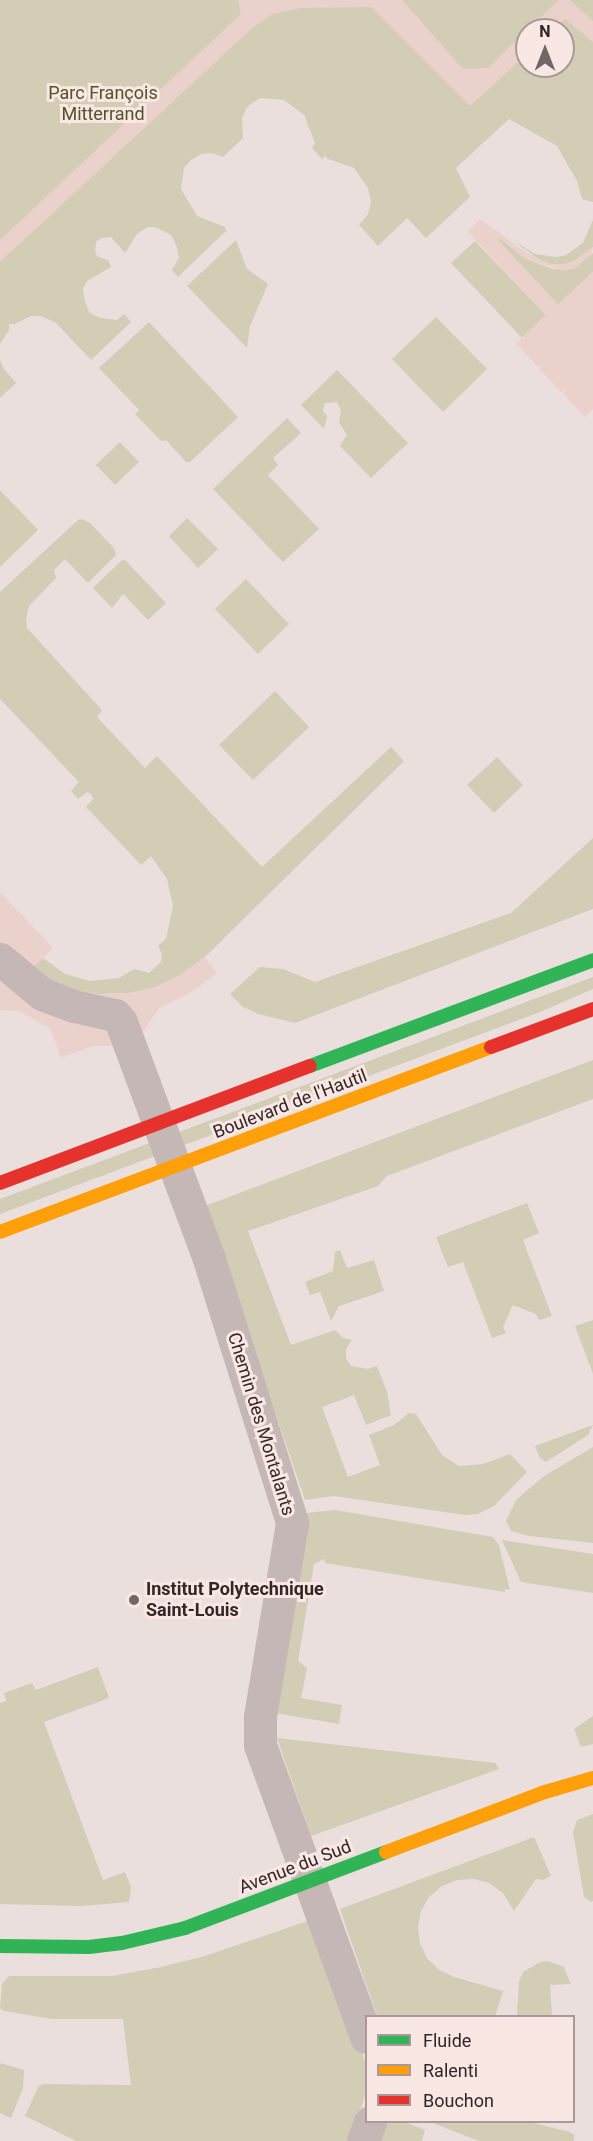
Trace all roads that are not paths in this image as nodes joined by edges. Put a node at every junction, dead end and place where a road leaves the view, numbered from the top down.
1 (0, 959) edge
2 (593, 960) edge
3 (593, 1009) edge
4 (0, 1183) edge
5 (0, 1232) edge
6 (593, 1778) edge
7 (0, 1946) edge
8 (365, 2034) edge
9 (369, 2123) edge
10 (363, 2141) edge

1 - 8 street, Chemin des Montalants
2 - 4 main road, Boulevard de l'Hautil
3 - 5 main road, Boulevard de l'Hautil
6 - 7 main road, Avenue du Sud
9 - 10 street

